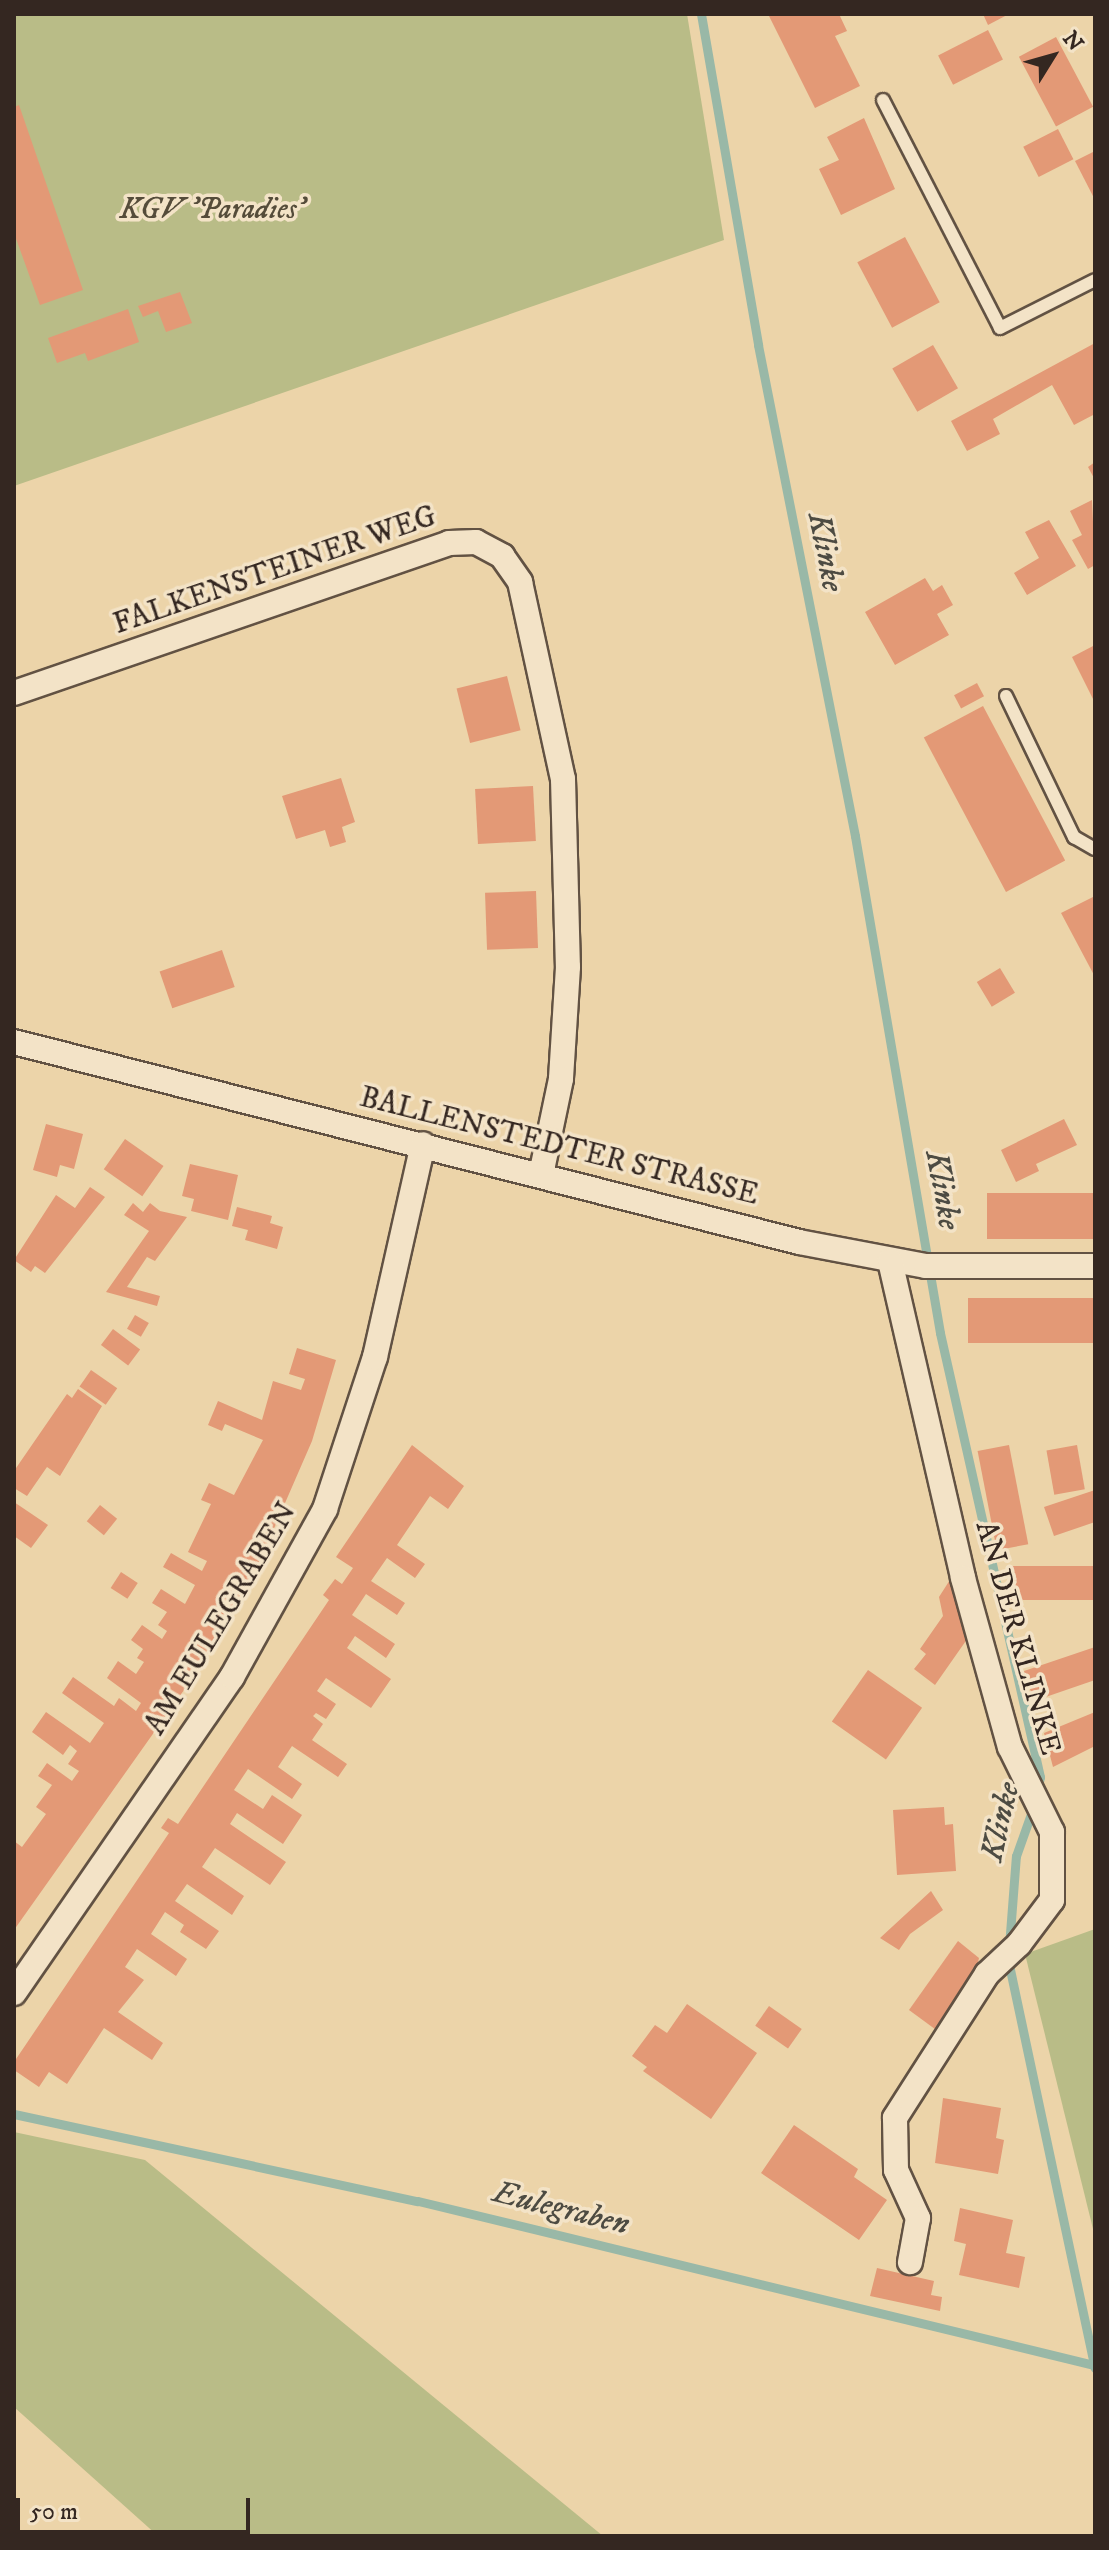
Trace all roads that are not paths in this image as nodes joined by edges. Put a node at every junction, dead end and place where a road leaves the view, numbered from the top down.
1 (883, 100) dead end
2 (1095, 280) edge
3 (14, 693) edge
4 (1006, 696) dead end
5 (1095, 849) edge
6 (14, 1042) edge
7 (423, 1144) junction
8 (541, 1175) junction
9 (900, 1263) junction
10 (1095, 1266) edge
11 (14, 1993) edge
12 (910, 2262) dead end

1 - 2 lane
3 - 8 street, FALKENSTEINER WEG
4 - 5 lane
6 - 7 street, BALLENSTEDTER STRASSE
7 - 8 street, BALLENSTEDTER STRASSE
7 - 11 street, AM EULEGRABEN
8 - 9 street, BALLENSTEDTER STRASSE
9 - 10 street, BALLENSTEDTER STRASSE
9 - 12 street, AN DER KLINKE

